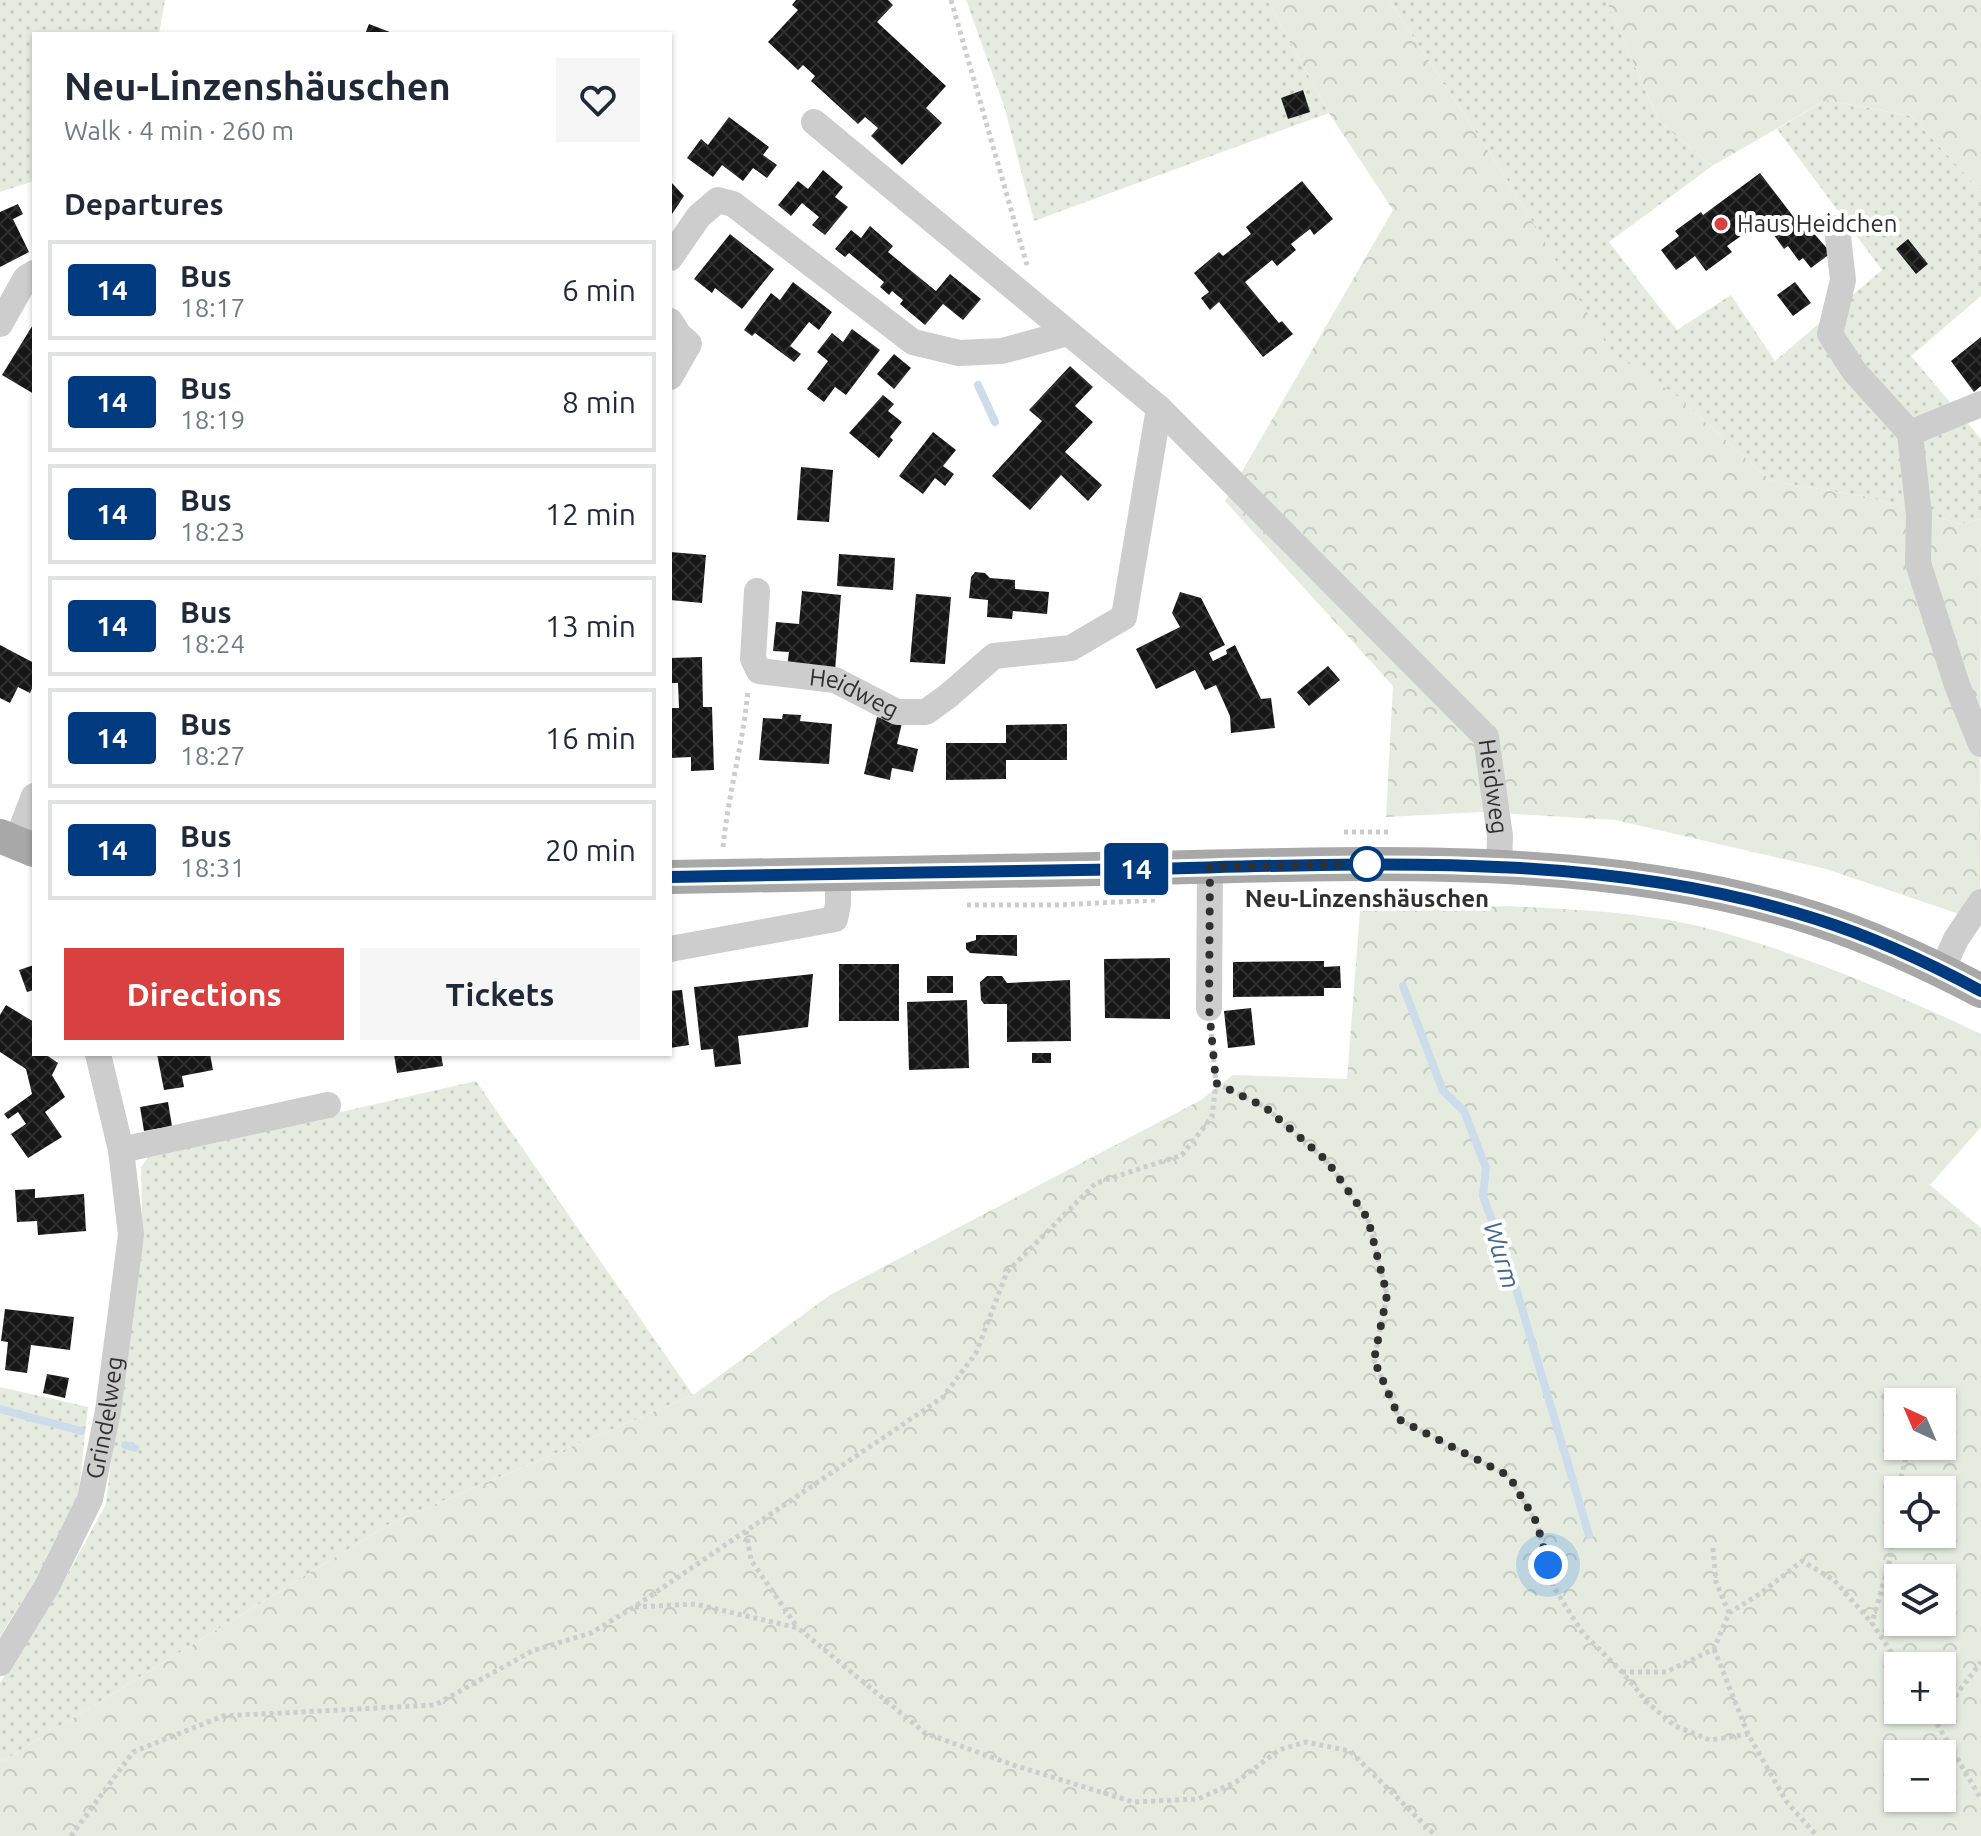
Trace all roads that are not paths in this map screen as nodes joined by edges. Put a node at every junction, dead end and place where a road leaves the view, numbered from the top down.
1 (814, 122) dead end
2 (1837, 228) dead end
3 (672, 255) edge
4 (32, 274) edge
5 (672, 323) edge
6 (0, 324) edge
7 (1068, 333) junction
8 (672, 374) edge
9 (1981, 404) edge
10 (1159, 408) junction
11 (1910, 433) junction
12 (757, 591) dead end
13 (1981, 744) edge
14 (32, 802) edge
15 (17, 843) edge
16 (1210, 867) junction
17 (1499, 867) junction
18 (838, 875) junction
19 (672, 877) edge
20 (1981, 902) edge
21 (672, 949) edge
22 (1942, 970) junction
23 (1981, 991) edge
24 (1209, 1008) road end
25 (98, 1056) edge
26 (328, 1105) dead end
27 (121, 1150) junction
28 (0, 1663) edge

1 - 7 street, Heidweg
2 - 11 street
3 - 7 street
4 - 6 street
5 - 8 street
7 - 10 street, Heidweg
9 - 11 street
10 - 12 street, Heidweg
10 - 17 street, Heidweg
11 - 13 street
14 - 15 street
16 - 17 main road
16 - 18 main road
16 - 24 street
17 - 22 main road
18 - 19 main road
18 - 21 street
20 - 22 street
22 - 23 main road
25 - 27 street, Grindelweg
26 - 27 street
27 - 28 street, Grindelweg

